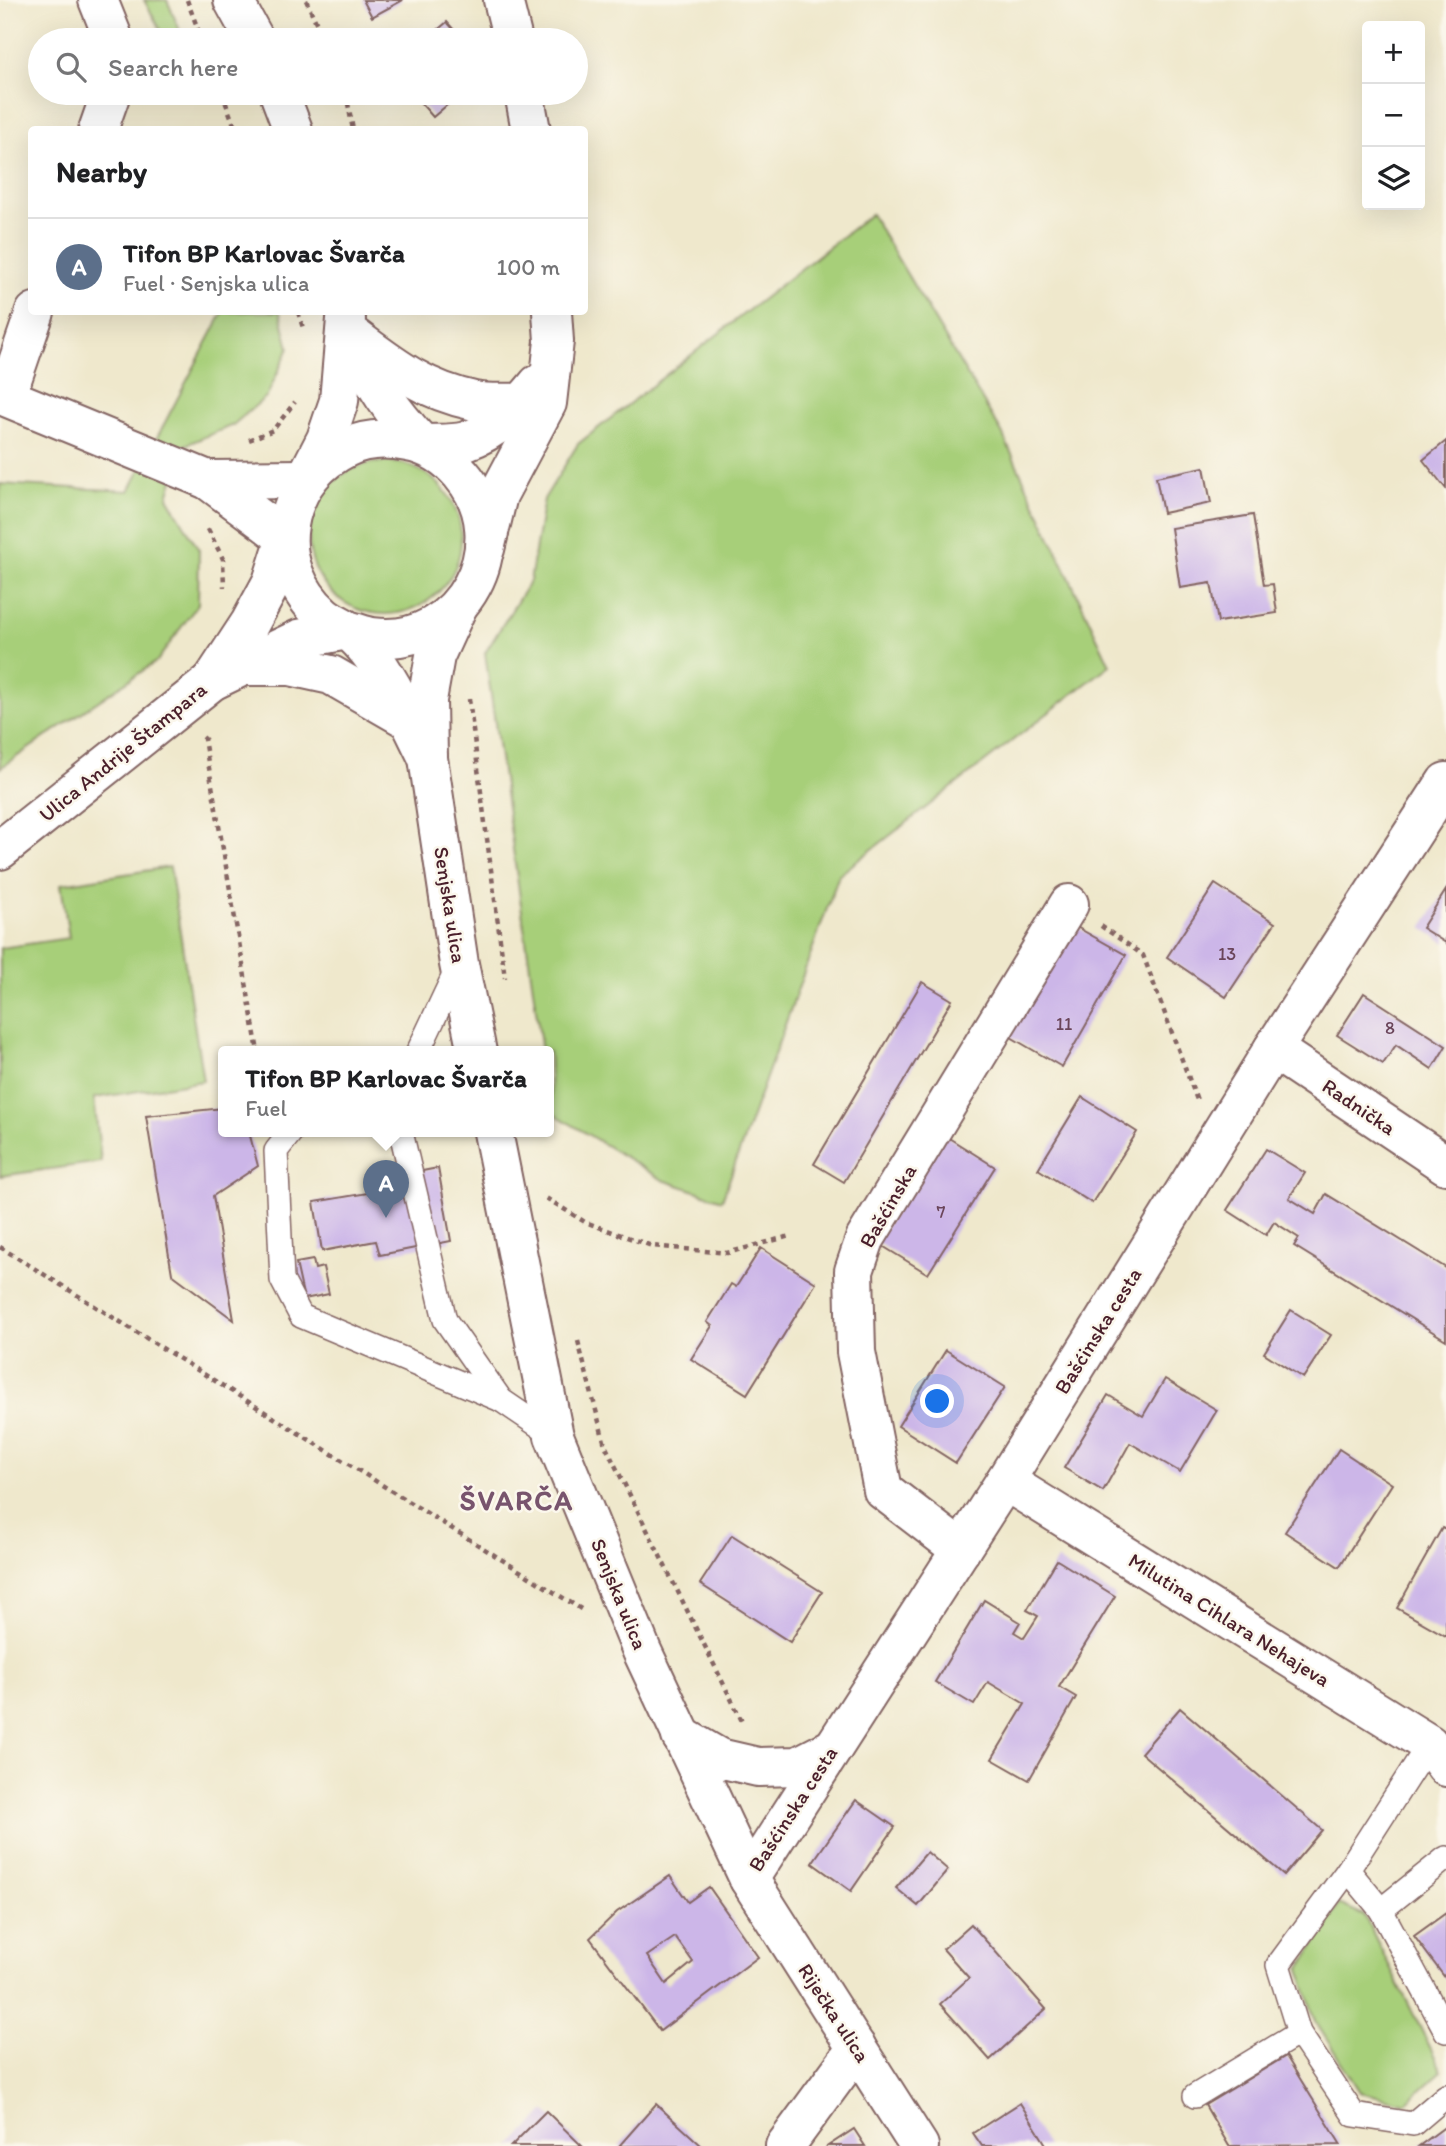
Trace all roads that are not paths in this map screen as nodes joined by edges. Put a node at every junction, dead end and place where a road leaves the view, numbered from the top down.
1 (98, 0) edge
2 (233, 0) edge
3 (503, 0) edge
4 (109, 28) edge
5 (248, 28) edge
6 (510, 28) edge
7 (107, 105) edge
8 (284, 105) edge
9 (526, 105) edge
10 (99, 126) edge
11 (291, 126) edge
12 (530, 126) edge
13 (34, 315) edge
14 (552, 315) edge
15 (348, 323) edge
16 (551, 369) junction
17 (3, 397) edge
18 (523, 403) junction
19 (422, 444) junction
20 (306, 479) junction
21 (208, 480) junction
22 (286, 538) junction
23 (485, 549) junction
24 (457, 608) junction
25 (347, 630) junction
26 (227, 673) junction
27 (409, 720) junction
28 (428, 758) junction
29 (1446, 782) edge
30 (0, 850) edge
31 (1069, 904) road end
32 (459, 964) junction
33 (414, 1046) edge
34 (476, 1046) edge
35 (1273, 1049) junction
36 (287, 1137) edge
37 (402, 1137) edge
38 (494, 1137) edge
39 (1446, 1166) edge
40 (501, 1400) junction
41 (554, 1436) junction
42 (1005, 1481) junction
43 (961, 1550) junction
44 (681, 1736) junction
45 (1440, 1747) edge
46 (833, 1748) junction
47 (1446, 1858) edge
48 (1348, 1870) junction
49 (749, 1879) junction
50 (1381, 1910) junction
51 (1446, 2031) edge
52 (1298, 2033) junction
53 (857, 2048) junction
54 (1195, 2096) dead end
55 (1446, 2096) edge
56 (785, 2146) edge
57 (919, 2146) edge

1 - 4 street
2 - 5 street
3 - 6 street
7 - 10 street
8 - 11 street
9 - 12 street
13 - 17 street
14 - 16 street
15 - 18 street
15 - 19 street
15 - 20 street
16 - 18 street
16 - 23 street
17 - 21 street
18 - 19 street
19 - 20 street
19 - 23 street
20 - 21 street
20 - 22 street
21 - 22 street
22 - 25 street
22 - 26 street, Ulica Andrije Štampara
23 - 24 street
24 - 25 street
24 - 28 street, Senjska ulica
25 - 26 street, Ulica Andrije Štampara
25 - 27 street, Senjska ulica
26 - 27 street
26 - 30 street, Ulica Andrije Štampara
27 - 28 street, Senjska ulica
28 - 32 street, Senjska ulica
29 - 35 street, Bašćinska cesta
31 - 43 street, Bašćinska
32 - 33 lane
32 - 34 street, Senjska ulica
35 - 39 street, Radnička
35 - 42 street, Bašćinska cesta
36 - 40 lane
37 - 40 lane
38 - 41 street, Senjska ulica
40 - 41 lane
41 - 44 street, Senjska ulica
42 - 43 street, Bašćinska cesta
42 - 45 street, Milutina Cihlara Nehajeva
43 - 46 street, Bašćinska cesta
44 - 46 street
44 - 49 street, Senjska ulica
45 - 48 lane
46 - 49 street, Bašćinska cesta
47 - 50 lane
48 - 50 lane
48 - 52 lane
49 - 53 street, Riječka ulica
50 - 51 lane
52 - 54 lane
52 - 55 lane
53 - 56 street
53 - 57 street, Riječka ulica

